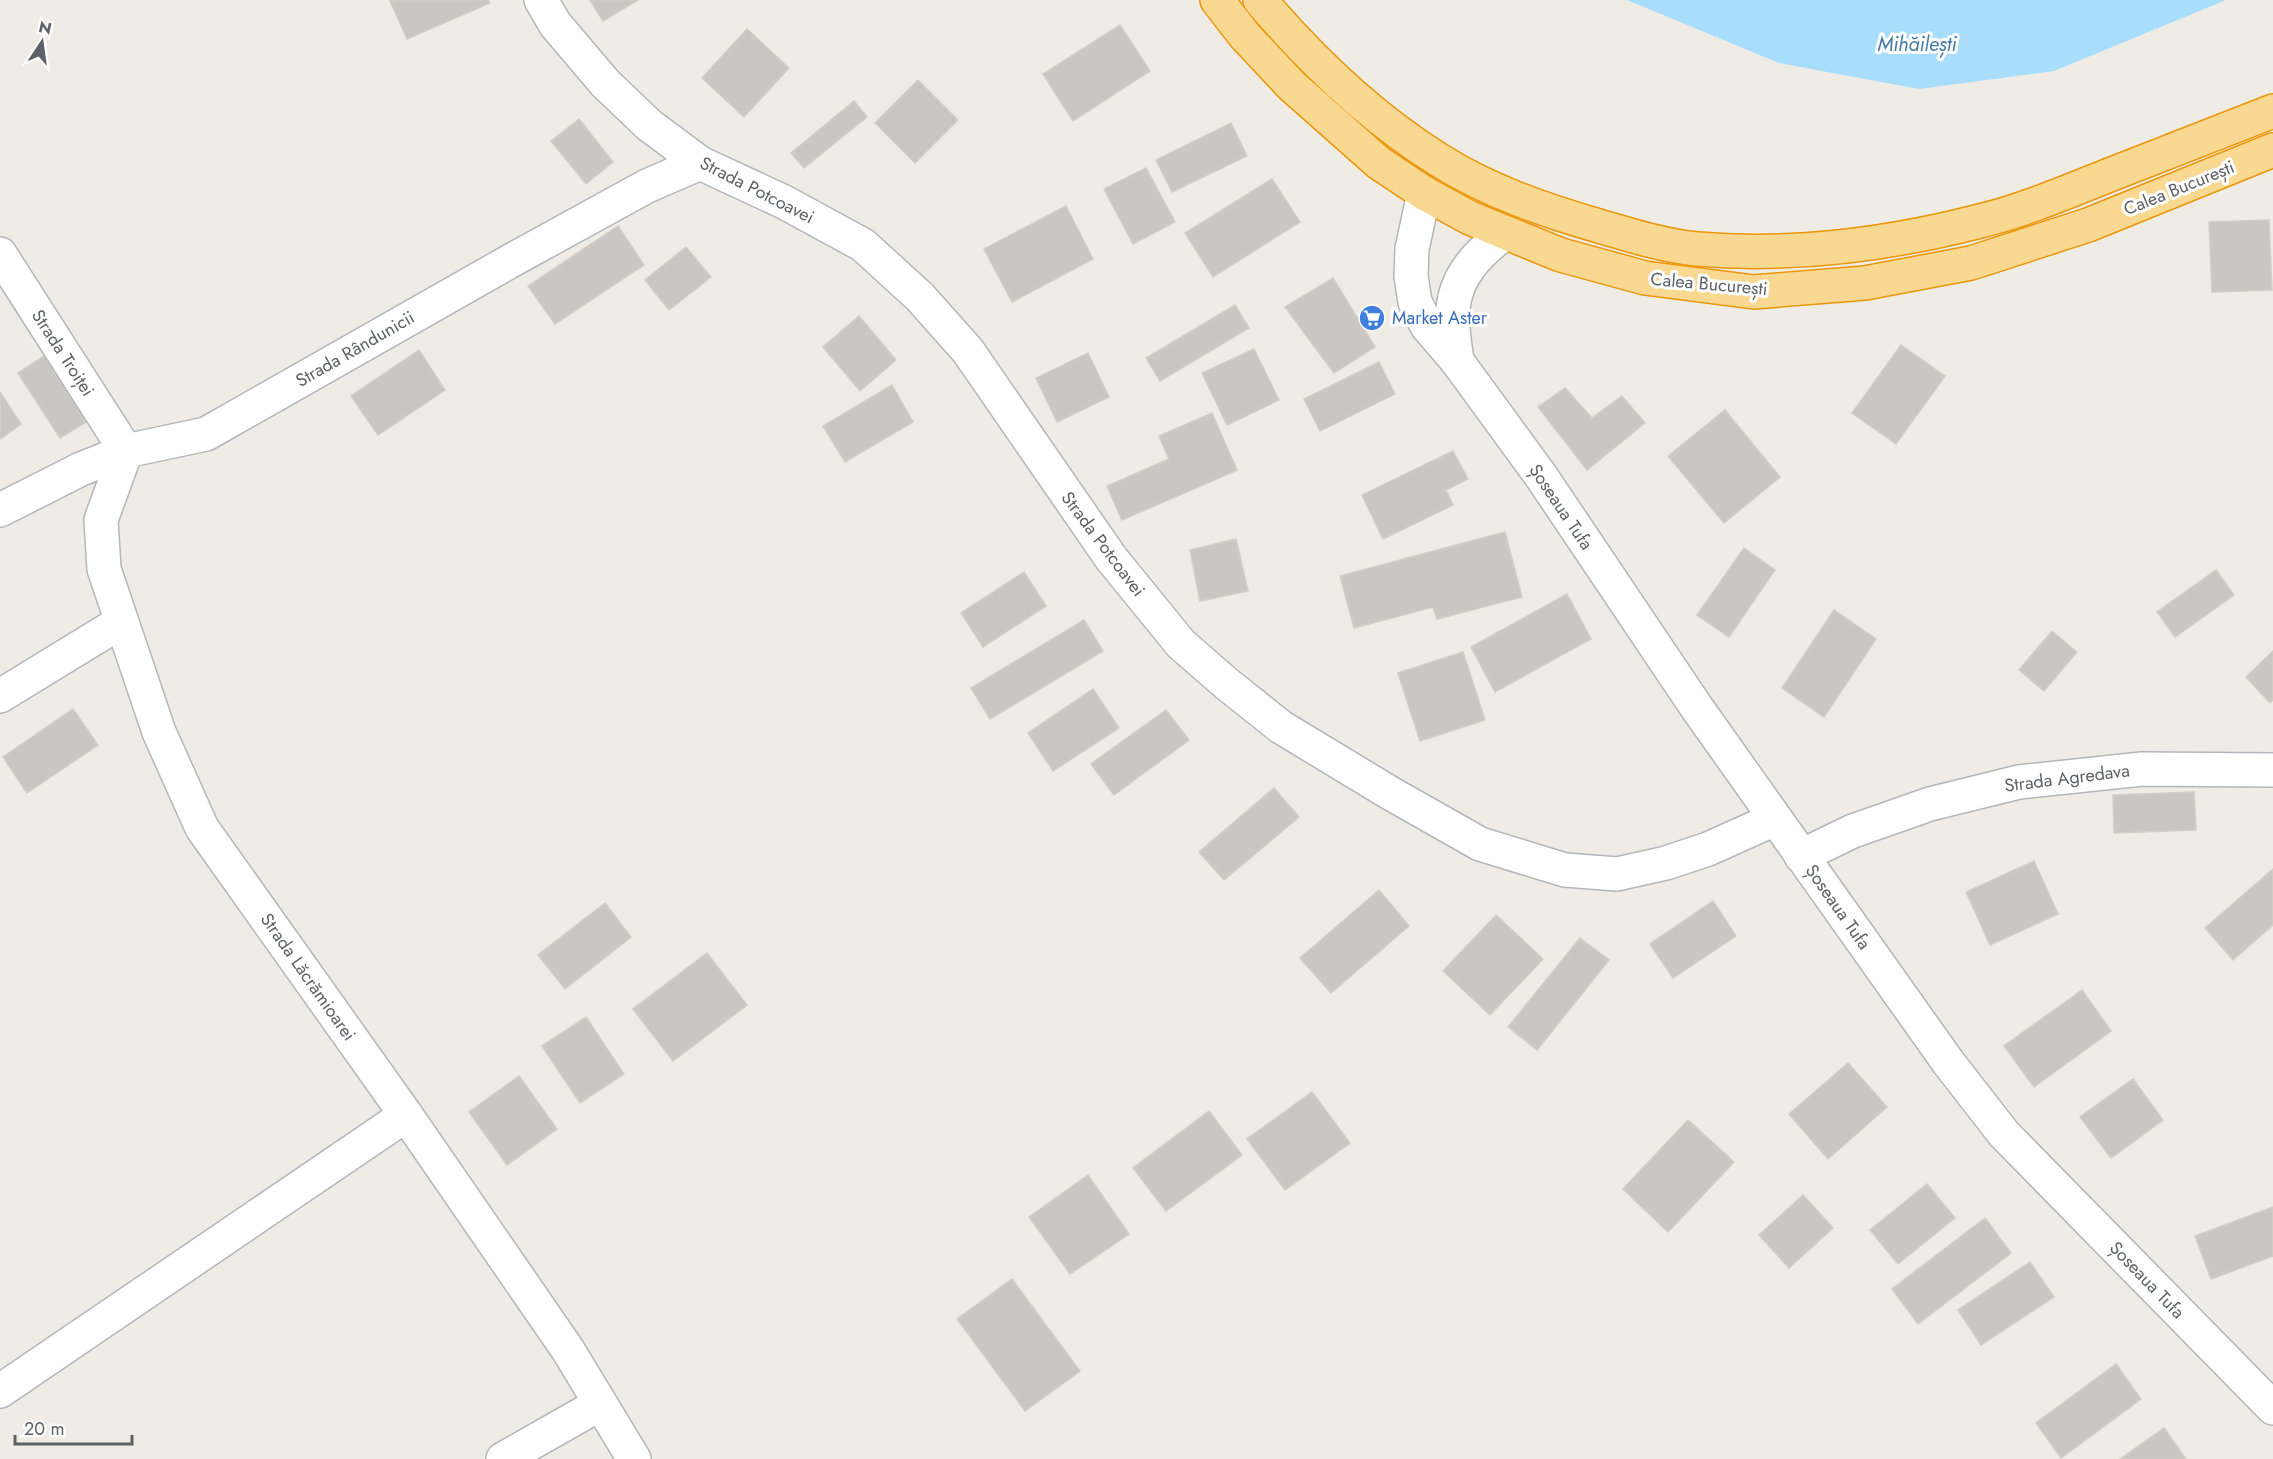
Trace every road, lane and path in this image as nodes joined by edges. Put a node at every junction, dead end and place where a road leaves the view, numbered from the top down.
1 (541, 0) edge
2 (1217, 0) edge
3 (1260, 0) edge
4 (2273, 111) edge
5 (2273, 150) edge
6 (700, 163) junction
7 (1424, 193) junction
8 (1505, 233) junction
9 (0, 255) edge
10 (1456, 361) junction
11 (126, 451) junction
12 (0, 510) edge
13 (121, 622) junction
14 (0, 696) edge
15 (2273, 770) edge
16 (1775, 819) junction
17 (1801, 856) junction
18 (406, 1116) junction
19 (0, 1391) edge
20 (600, 1404) junction
21 (2273, 1408) edge
22 (503, 1459) edge
23 (634, 1459) edge

1 - 6 street, Strada Potcoavei
2 - 7 highway, Calea București
3 - 4 highway, Calea București
5 - 8 highway, Calea București
6 - 11 street, Strada Rândunicii
6 - 16 street, Strada Potcoavei
7 - 8 highway, Calea București
7 - 10 street, Șoseaua Tufa
8 - 10 street
9 - 11 street, Strada Troiței
10 - 16 street, Șoseaua Tufa
11 - 12 street, Strada Rândunicii
11 - 13 street, Strada Lăcrămioarei
13 - 14 street
13 - 18 street, Strada Lăcrămioarei
15 - 17 street, Strada Agredava
16 - 17 street, Șoseaua Tufa
17 - 21 street, Șoseaua Tufa
18 - 19 street
18 - 20 street, Strada Lăcrămioarei
20 - 22 street
20 - 23 street, Strada Lăcrămioarei

